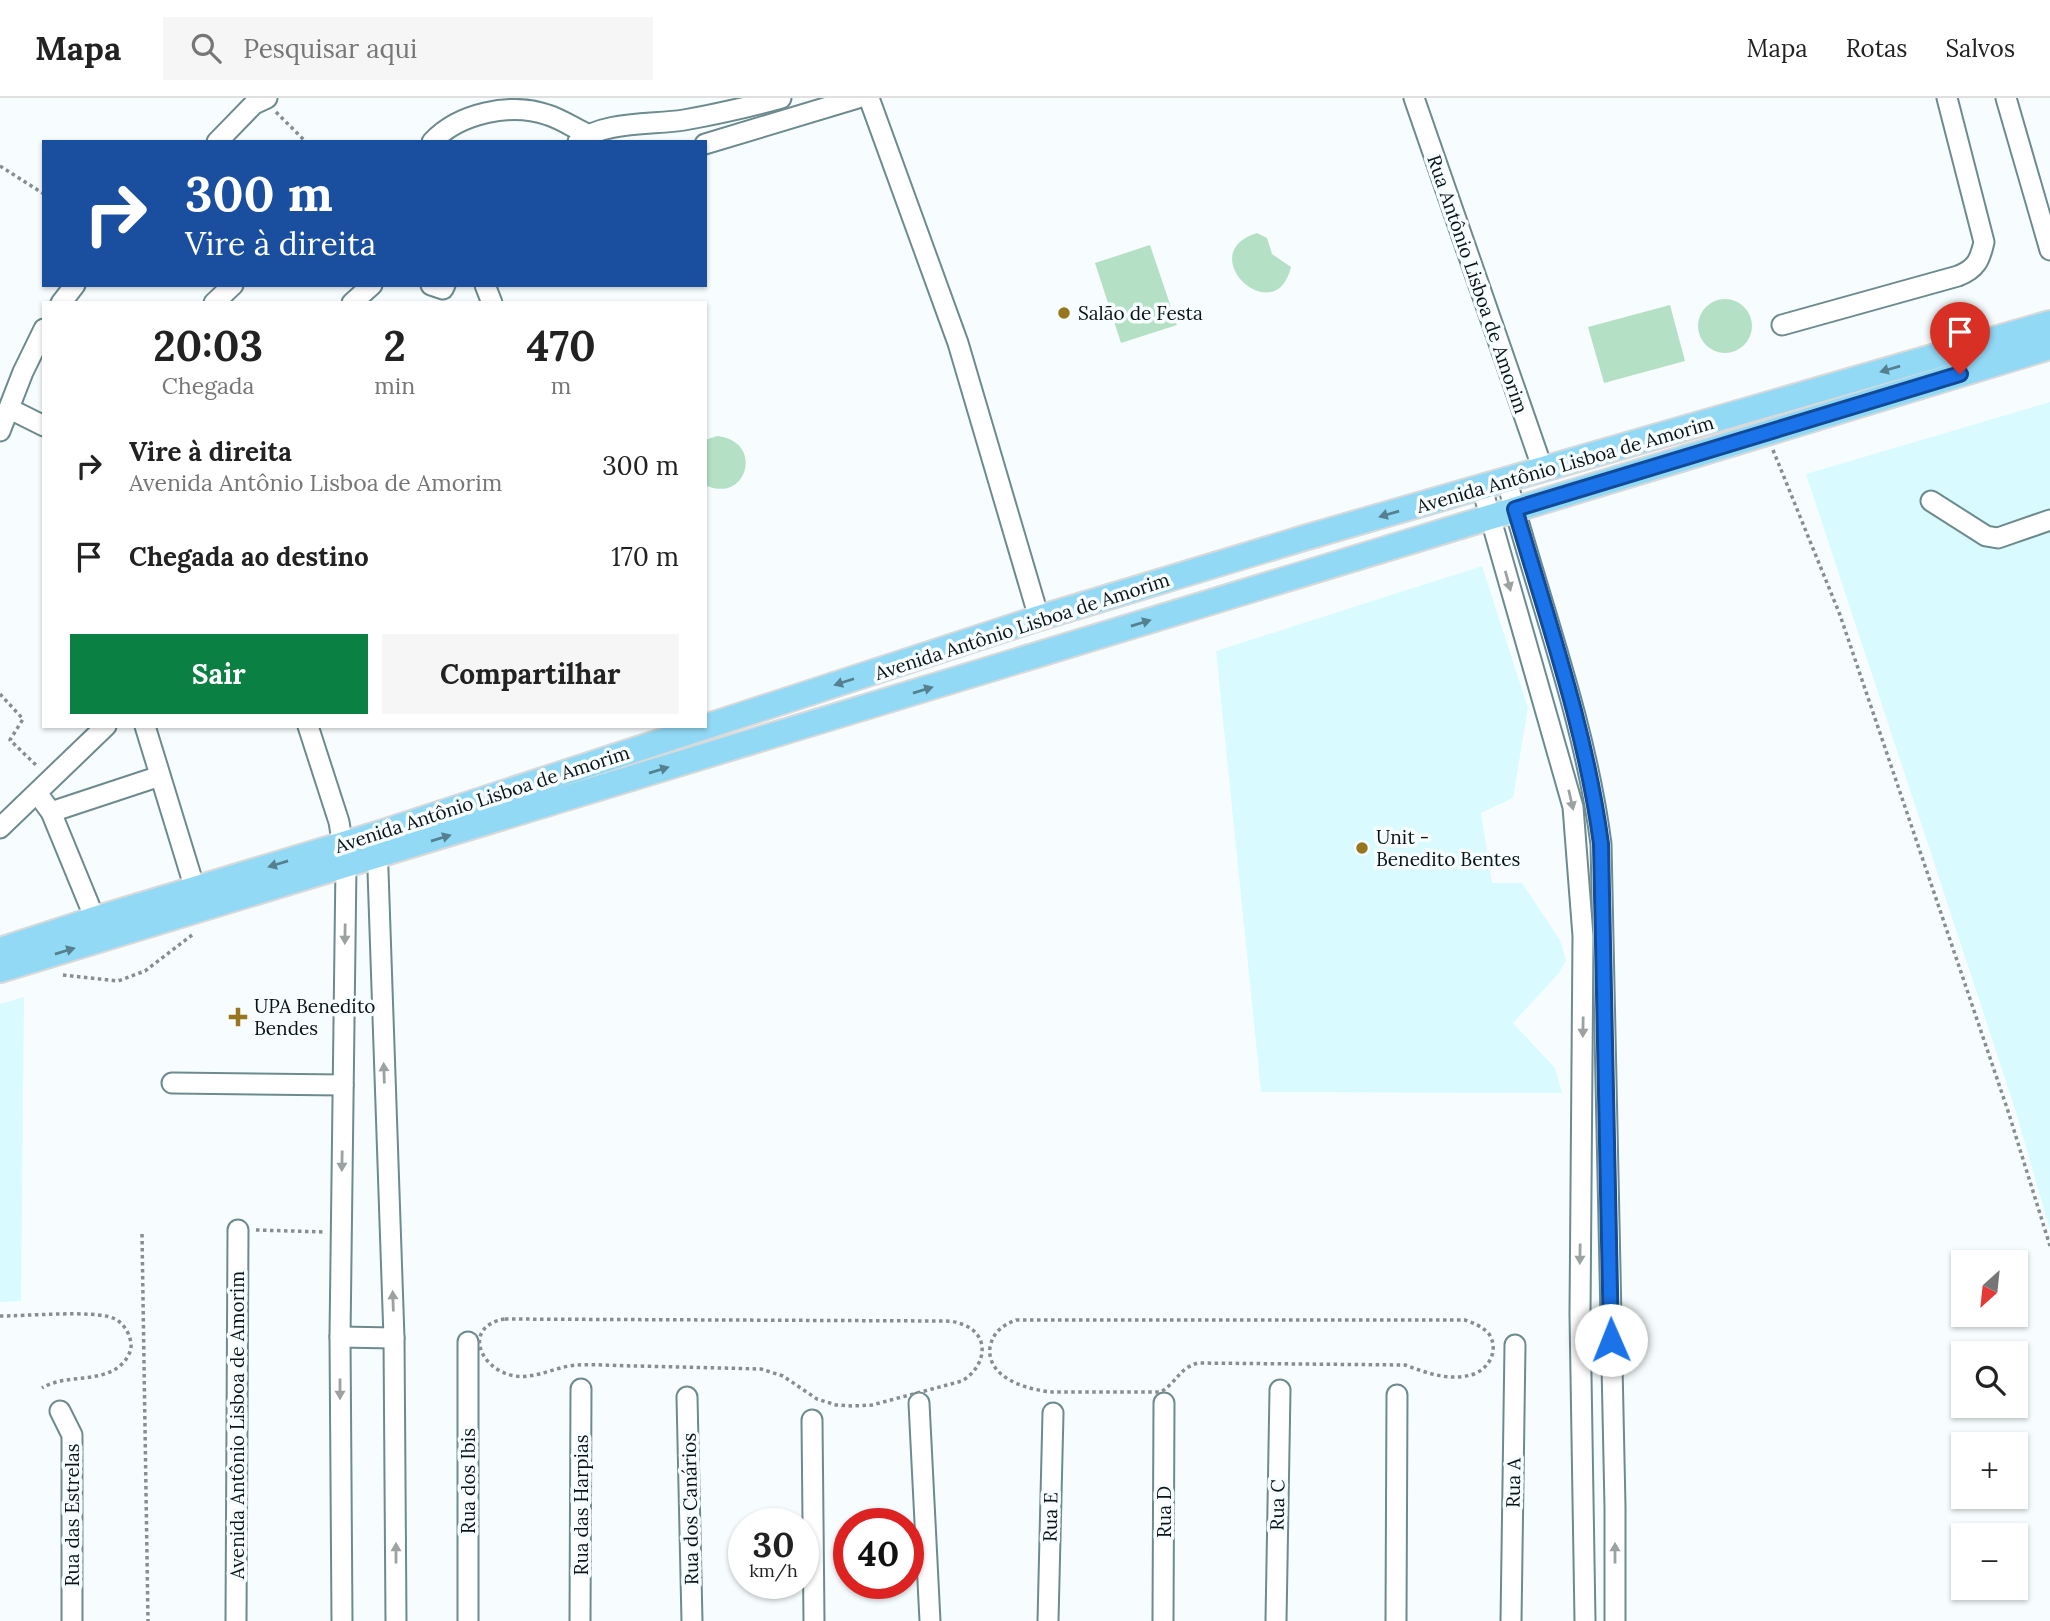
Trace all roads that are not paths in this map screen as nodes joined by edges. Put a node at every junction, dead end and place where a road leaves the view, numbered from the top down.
1 (781, 98) edge
2 (858, 98) edge
3 (869, 98) edge
4 (1414, 98) edge
5 (1947, 98) edge
6 (2006, 98) edge
7 (266, 99) edge
8 (582, 138) edge
9 (219, 140) edge
10 (434, 140) edge
11 (707, 143) edge
12 (2050, 250) edge
13 (73, 287) edge
14 (231, 287) edge
15 (370, 287) edge
16 (63, 301) edge
17 (216, 301) edge
18 (354, 301) edge
19 (2050, 323) edge
20 (1782, 325) dead end
21 (42, 333) edge
22 (2049, 348) edge
23 (10, 409) junction
24 (42, 425) edge
25 (0, 431) edge
26 (1543, 470) junction
27 (1507, 481) junction
28 (1482, 488) junction
29 (1931, 501) dead end
30 (1503, 512) junction
31 (2050, 520) edge
32 (1040, 618) junction
33 (104, 728) edge
34 (146, 728) edge
35 (309, 728) edge
36 (160, 776) junction
37 (44, 786) junction
38 (51, 812) junction
39 (0, 828) edge
40 (377, 846) junction
41 (344, 855) junction
42 (195, 889) junction
43 (95, 919) junction
44 (0, 950) edge
45 (0, 970) edge
46 (1593, 976) junction
47 (172, 1083) dead end
48 (343, 1084) junction
49 (238, 1230) road end
50 (340, 1337) junction
51 (394, 1338) junction
52 (468, 1342) dead end
53 (1515, 1345) dead end
54 (581, 1389) dead end
55 (1280, 1390) dead end
56 (1397, 1395) dead end
57 (687, 1397) dead end
58 (919, 1398) road end
59 (1164, 1403) dead end
60 (60, 1411) dead end
61 (1053, 1413) dead end
62 (812, 1420) dead end
63 (72, 1621) edge
64 (236, 1621) edge
65 (342, 1621) edge
66 (396, 1621) edge
67 (468, 1621) edge
68 (580, 1621) edge
69 (692, 1621) edge
70 (814, 1621) edge
71 (930, 1621) edge
72 (1048, 1621) edge
73 (1163, 1621) edge
74 (1276, 1621) edge
75 (1396, 1621) edge
76 (1511, 1621) edge
77 (1585, 1621) edge
78 (1615, 1621) edge

1 - 8 street
2 - 11 street
3 - 32 street
4 - 26 street, Rua Antônio Lisboa de Amorim
5 - 20 street
6 - 12 street
7 - 9 street
8 - 10 street
13 - 16 street
14 - 17 street
15 - 18 street
19 -> 26 main road, Avenida Antônio Lisboa de Amorim
21 - 23 street
22 - 30 main road, Avenida Antônio Lisboa de Amorim
23 - 24 street
23 - 25 street
26 - 27 main road, Avenida Antônio Lisboa de Amorim
27 - 28 main road, Avenida Antônio Lisboa de Amorim
27 - 30 street
28 - 30 street
28 -> 32 main road, Avenida Antônio Lisboa de Amorim
29 - 31 street
40 -> 30 main road, Avenida Antônio Lisboa de Amorim
30 -> 46 street
30 - 46 street
32 -> 40 main road, Avenida Antônio Lisboa de Amorim
33 - 37 street
34 - 36 street
35 - 41 street
36 - 38 street
36 - 42 street
37 - 38 street
37 - 39 street
38 - 43 street
40 - 41 main road, Avenida Antônio Lisboa de Amorim
51 -> 40 street
41 -> 42 main road, Avenida Antônio Lisboa de Amorim
45 -> 41 main road, Avenida Antônio Lisboa de Amorim
41 -> 48 street
42 - 43 main road, Avenida Antônio Lisboa de Amorim
43 - 44 main road, Avenida Antônio Lisboa de Amorim
46 -> 77 street
78 -> 46 street
47 - 48 street
48 -> 50 street
49 - 64 street, Avenida Antônio Lisboa de Amorim
50 - 51 street
50 -> 65 street
66 -> 51 street
52 - 67 street, Rua dos Ibis
53 - 76 street, Rua A
54 - 68 street, Rua das Harpias
55 - 74 street, Rua C
56 - 75 street
57 - 69 street, Rua dos Canários
58 - 71 street
59 - 73 street, Rua D
60 - 63 street, Rua das Estrelas
61 - 72 street, Rua E
62 - 70 street

